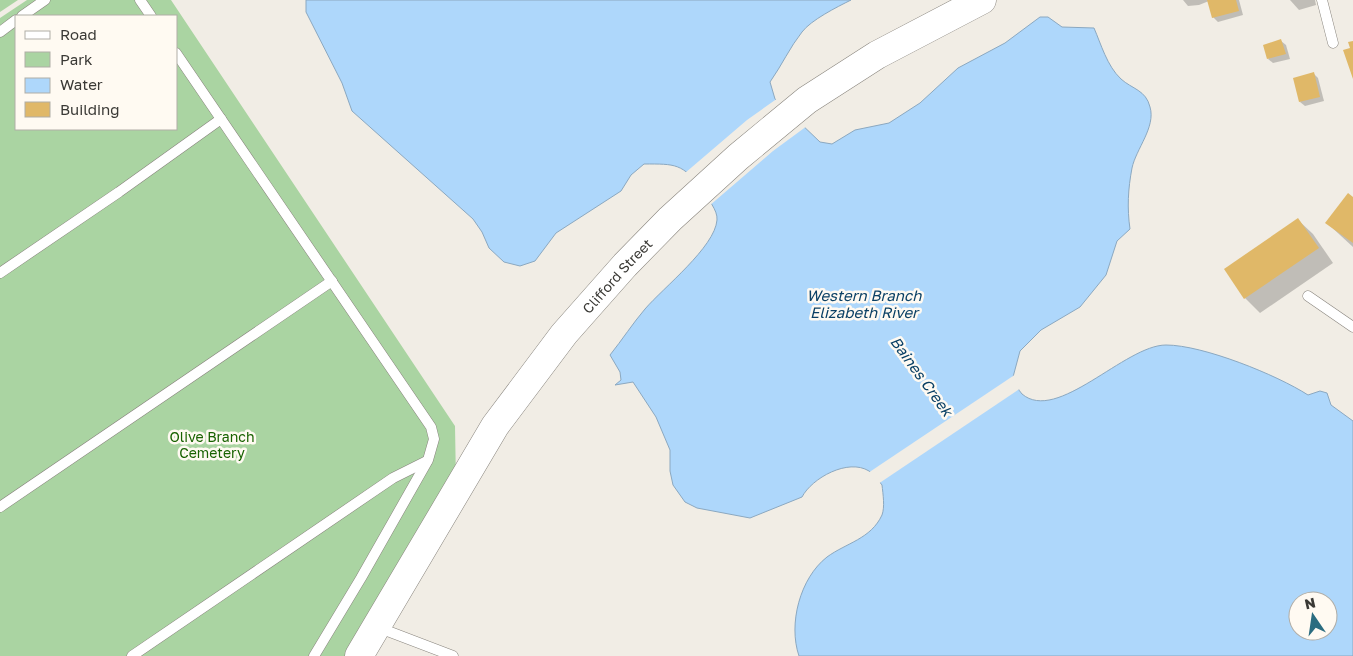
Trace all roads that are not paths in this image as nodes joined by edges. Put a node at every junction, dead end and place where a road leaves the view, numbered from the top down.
1 (45, 0) edge
2 (140, 0) edge
3 (982, 0) edge
4 (1322, 0) edge
5 (23, 15) edge
6 (150, 15) edge
7 (15, 21) edge
8 (0, 32) edge
9 (1333, 43) dead end
10 (178, 56) edge
11 (221, 119) junction
12 (0, 273) edge
13 (332, 281) junction
14 (1308, 296) dead end
15 (1353, 327) edge
16 (428, 460) junction
17 (0, 508) edge
18 (377, 627) junction
19 (132, 656) edge
20 (314, 656) edge
21 (359, 656) edge
22 (453, 656) edge

1 - 5 lane
2 - 6 lane
3 - 18 street, Clifford Street
4 - 9 lane
7 - 8 lane
10 - 11 lane
11 - 12 lane
11 - 13 lane
13 - 16 lane
13 - 17 lane
14 - 15 lane
16 - 19 lane
16 - 20 lane
18 - 21 street, Clifford Street
18 - 22 lane

